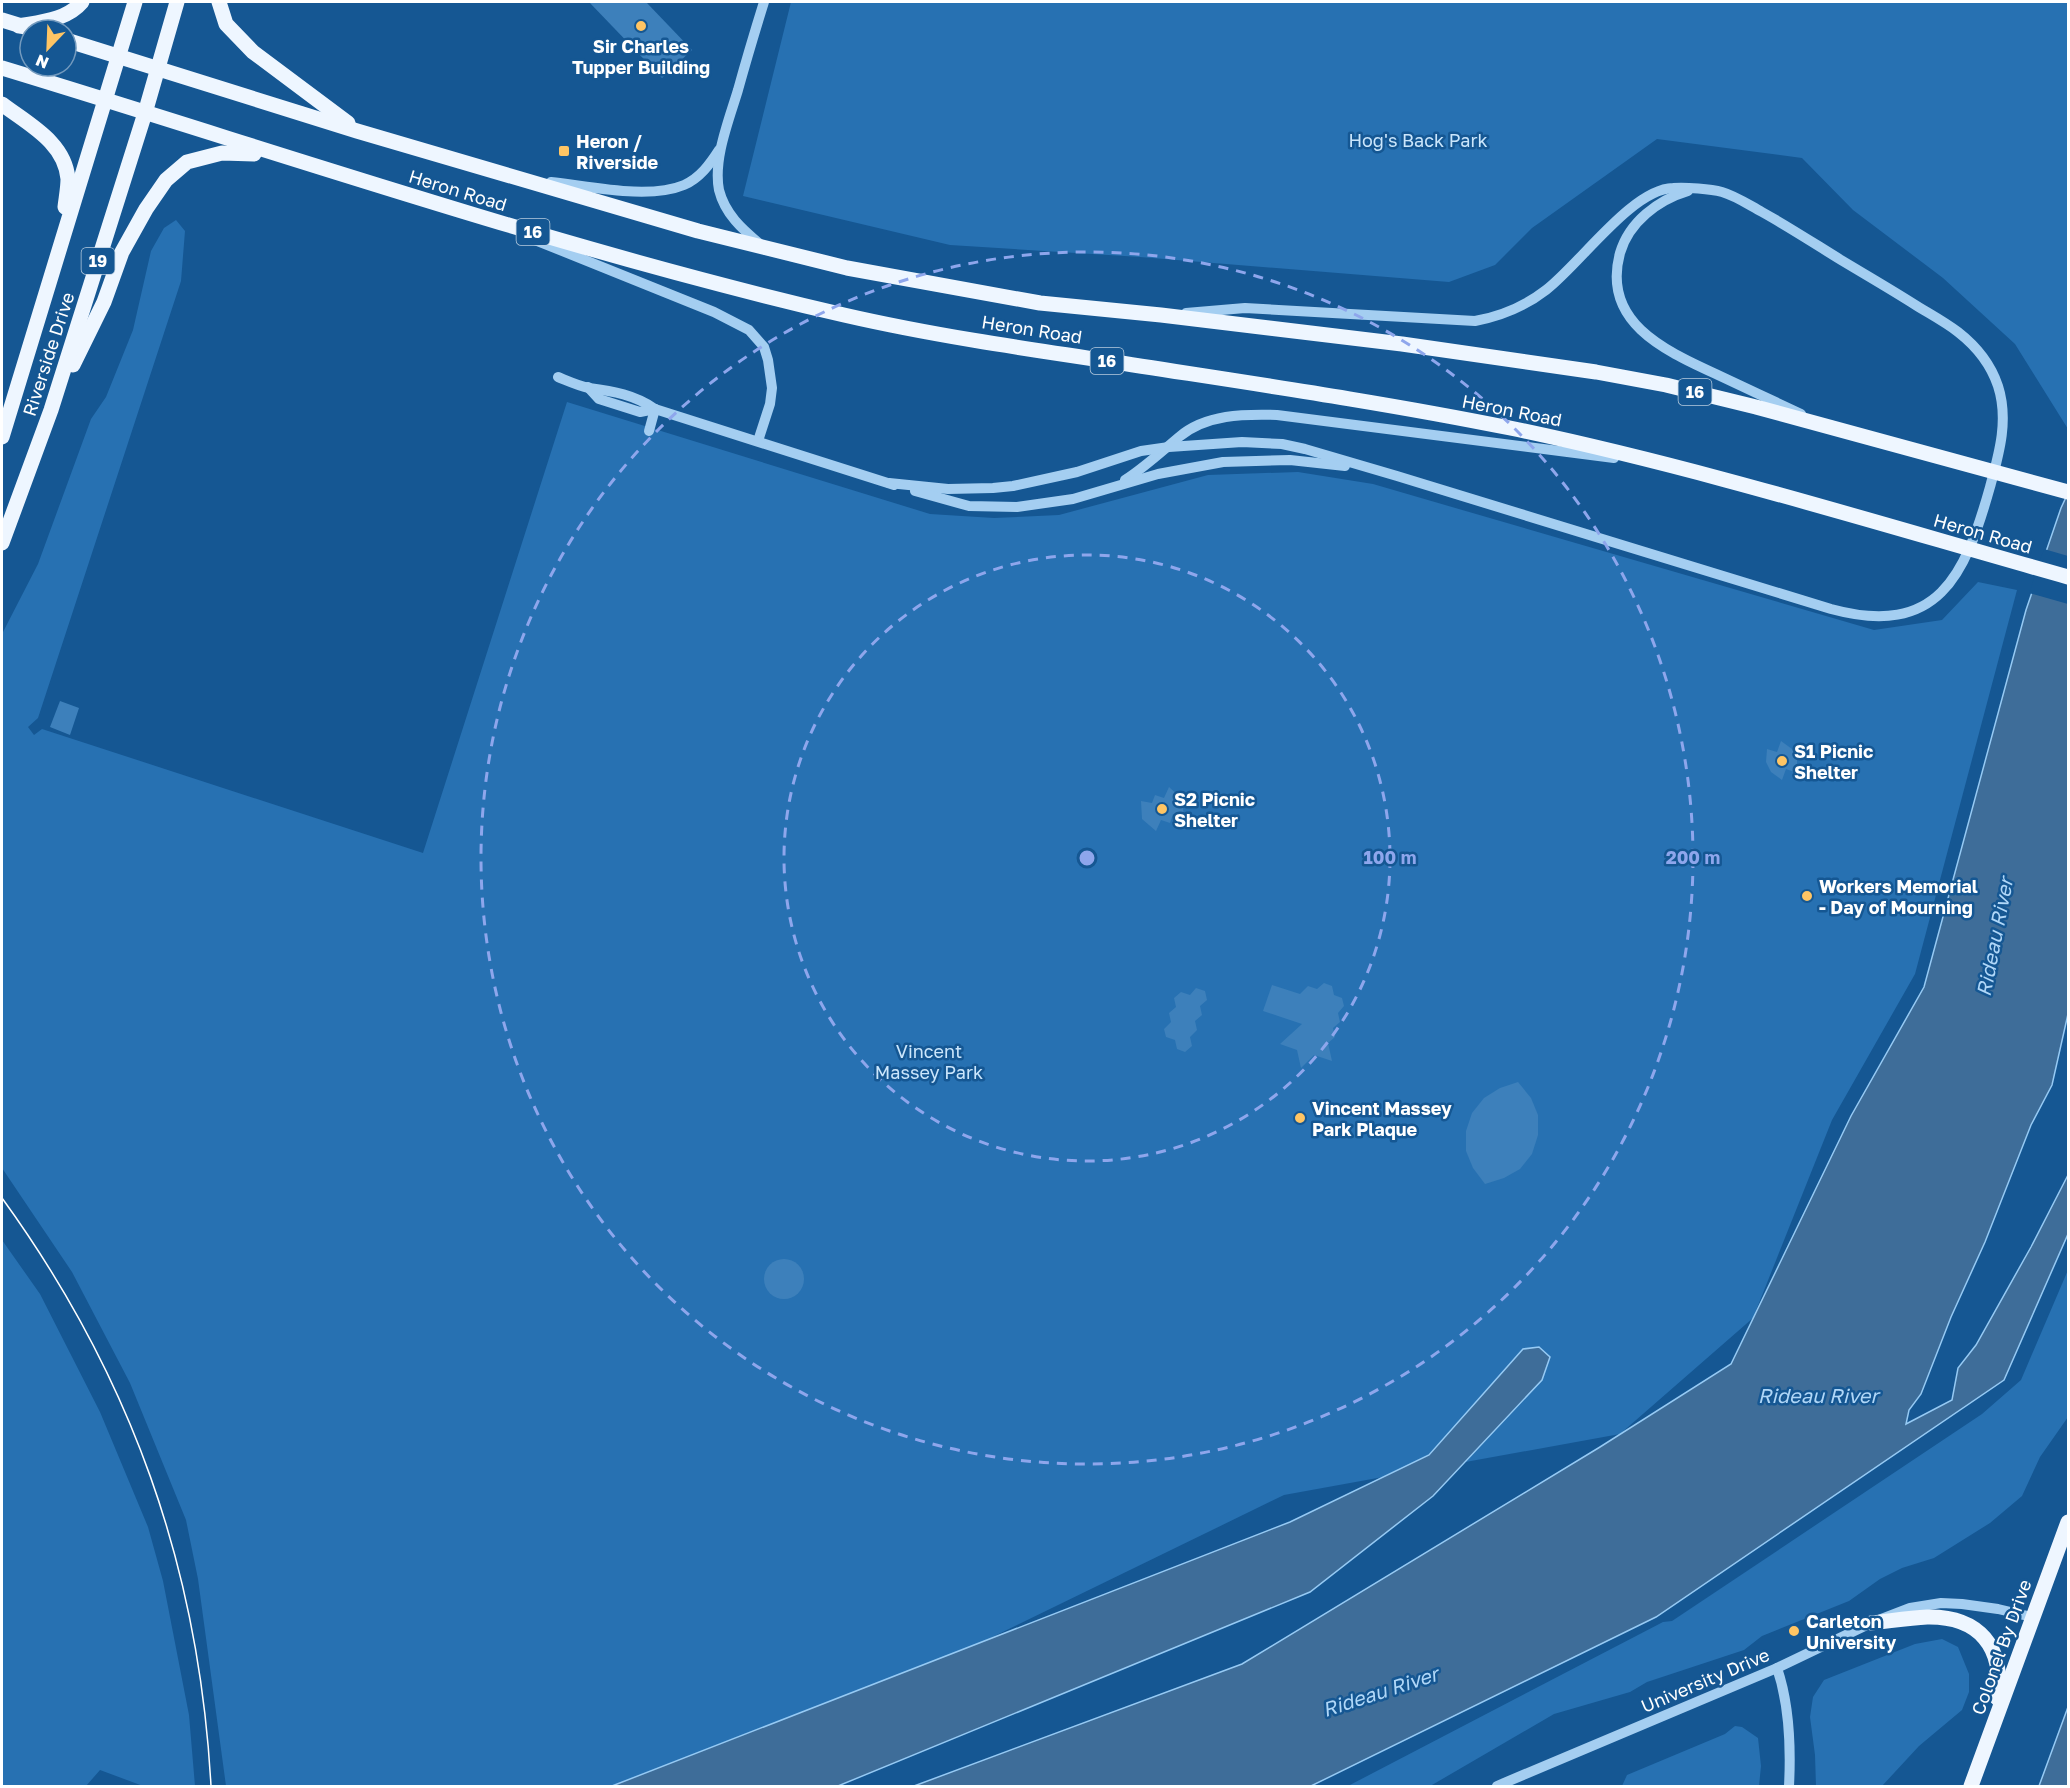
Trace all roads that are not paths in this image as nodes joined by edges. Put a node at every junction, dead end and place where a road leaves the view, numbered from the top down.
1 (82, 2) edge
2 (135, 2) edge
3 (177, 2) edge
4 (219, 2) edge
5 (764, 2) edge
6 (59, 18) edge
7 (2, 20) edge
8 (18, 25) edge
9 (78, 44) edge
10 (118, 56) junction
11 (2, 68) edge
12 (156, 68) junction
13 (106, 100) junction
14 (2, 104) edge
15 (145, 112) junction
16 (357, 131) junction
17 (721, 147) junction
18 (271, 154) junction
19 (523, 179) junction
20 (1691, 190) junction
21 (469, 214) junction
22 (62, 237) junction
23 (764, 248) junction
24 (1161, 315) junction
25 (558, 377) dead end
26 (655, 409) junction
27 (51, 410) junction
28 (1832, 428) junction
29 (648, 431) dead end
30 (2, 437) edge
31 (758, 441) junction
32 (1169, 447) junction
33 (1667, 464) junction
34 (1375, 469) junction
35 (889, 483) junction
36 (1111, 487) junction
37 (2068, 492) edge
38 (2, 543) edge
39 (2068, 577) edge
40 (2068, 1522) edge
41 (2032, 1617) junction
42 (1871, 1623) junction
43 (1777, 1668) junction
44 (1989, 1735) junction
45 (1497, 1786) edge
46 (1789, 1786) edge
47 (1971, 1786) edge

1 - 6 main road
2 - 10 main road, Riverside Drive / 19
3 - 12 main road, Riverside Drive / 19
4 - 16 main road
5 - 17 street
7 - 8 main road
9 - 10 main road, Heron Road / 16
10 - 12 main road, Heron Road / 16
10 - 13 main road, Riverside Drive / 19
11 - 13 main road, Heron Road / 16
12 - 15 main road, Riverside Drive / 19
12 - 16 main road, Heron Road / 16
13 - 15 main road, Heron Road / 16
13 - 22 main road, Riverside Drive / 19
14 - 22 main road
15 - 18 main road, Heron Road / 16
15 - 27 main road, Riverside Drive / 19
16 - 19 main road, Heron Road / 16
17 - 19 street
17 - 23 street
18 - 21 main road, Heron Road / 16
18 - 27 main road
19 - 23 main road, Heron Road / 16
20 - 24 street
20 - 28 street
20 - 34 street
21 - 31 street
21 - 33 main road, Heron Road / 16
22 - 30 main road, Riverside Drive / 19
23 - 24 main road, Heron Road / 16
24 - 28 main road, Heron Road / 16
25 - 26 street
26 - 29 street
26 - 31 street
27 - 38 main road, Riverside Drive / 19
28 - 37 main road, Heron Road / 16
31 - 35 street
32 - 33 street
32 - 34 street
32 - 35 street
32 - 36 street
33 - 39 main road, Heron Road / 16
34 - 36 street
35 - 36 street
40 - 41 main road, Colonel By Drive
41 - 42 street, University Drive
41 - 44 main road, Colonel By Drive
42 - 43 street, University Drive
42 - 44 main road
43 - 45 street, University Drive
43 - 46 street
44 - 47 main road, Colonel By Drive

